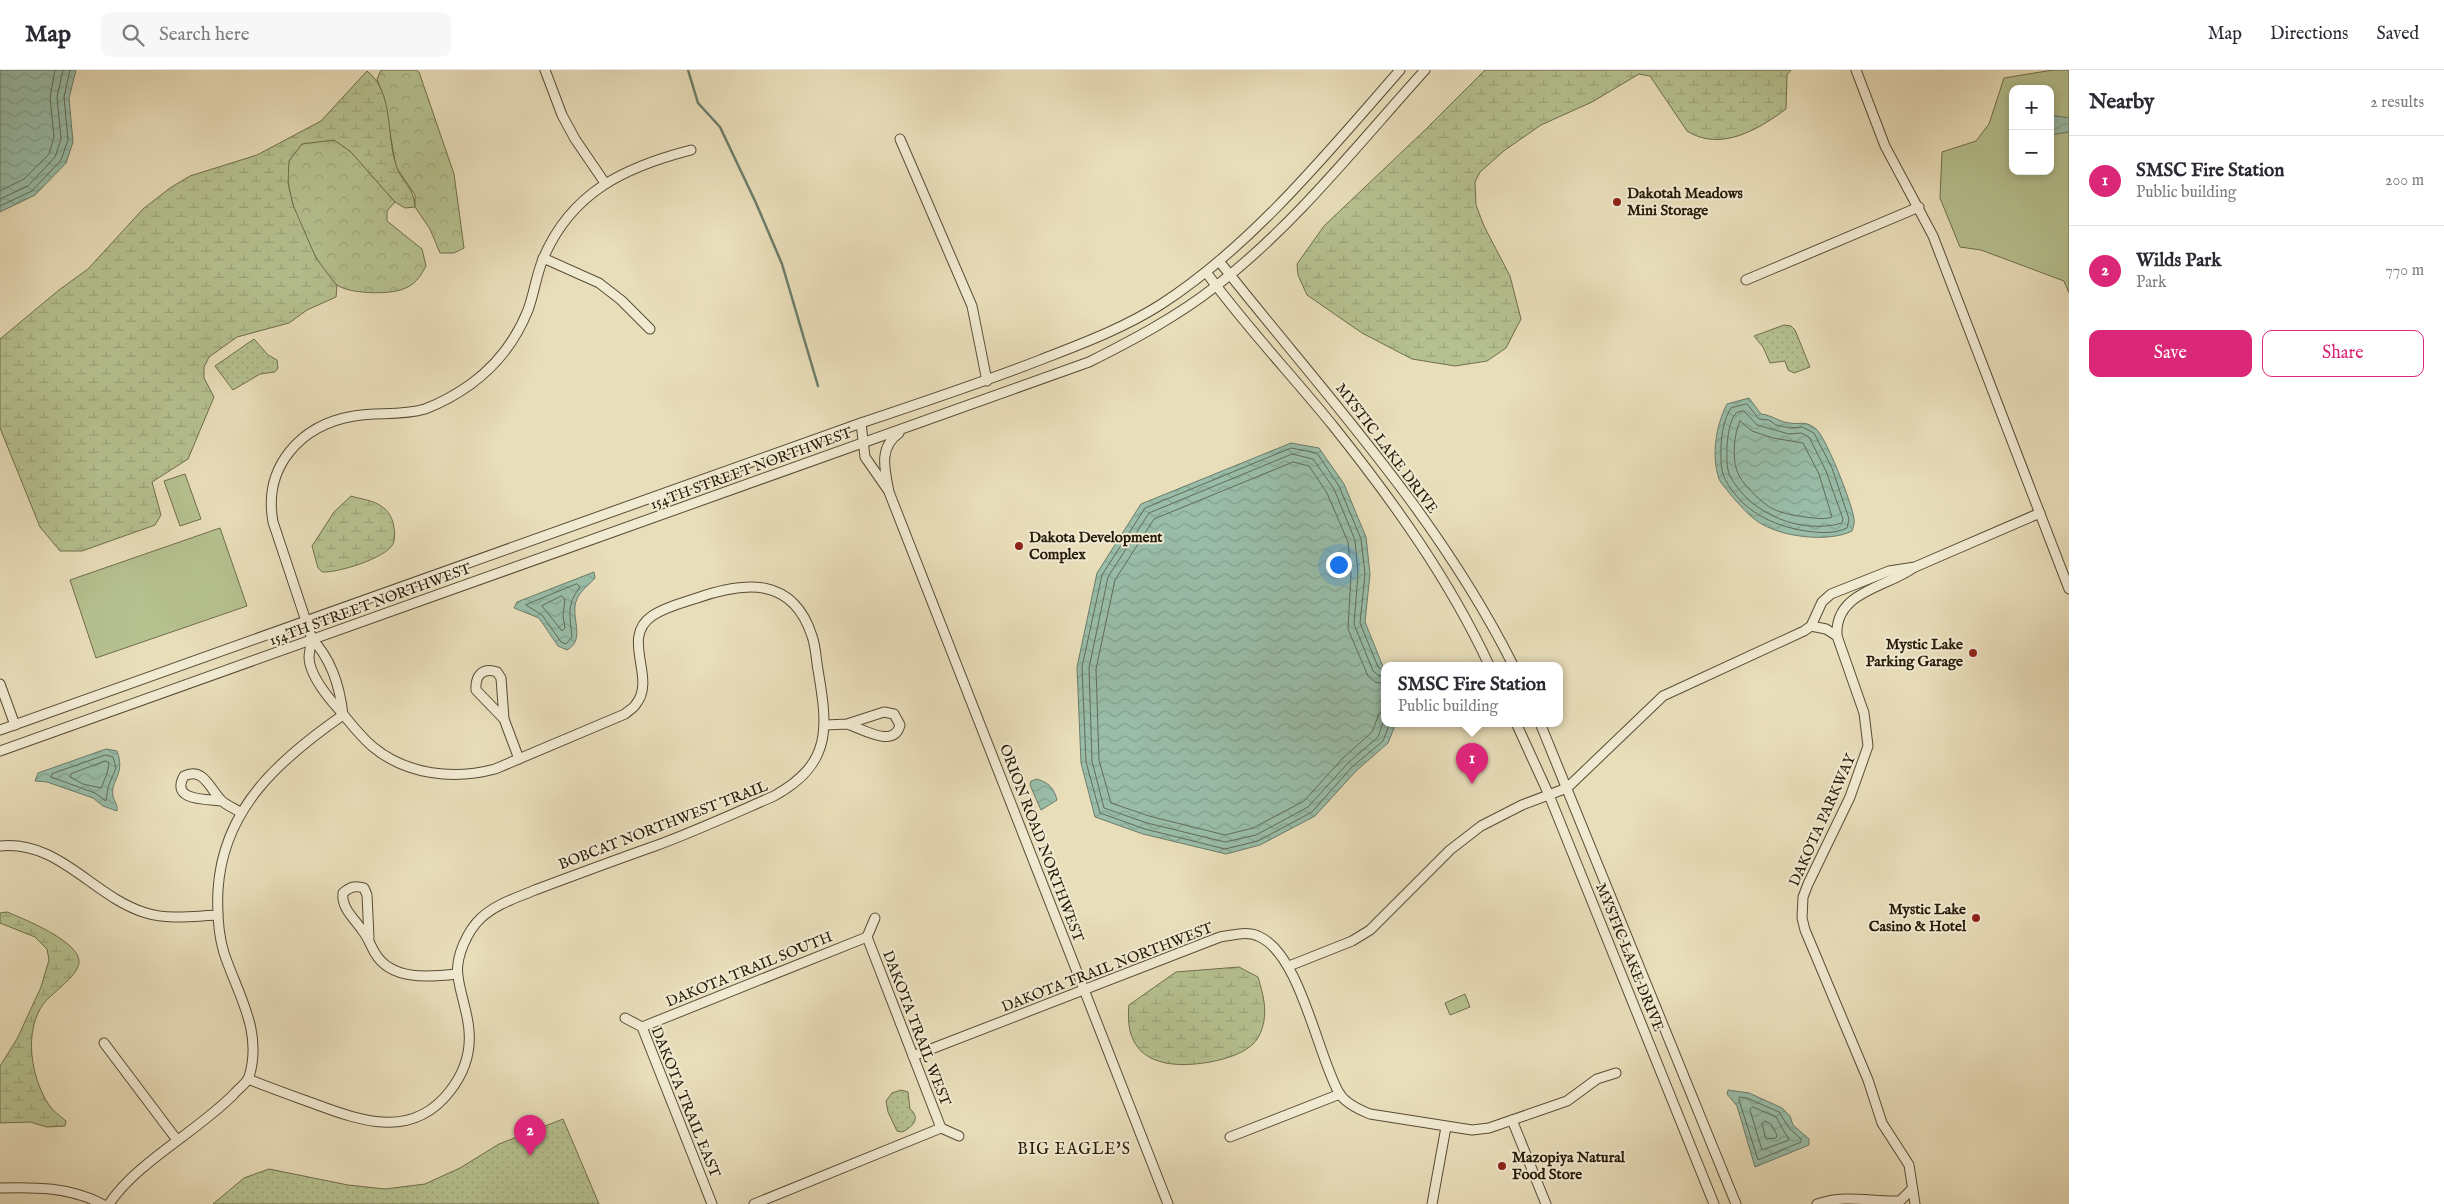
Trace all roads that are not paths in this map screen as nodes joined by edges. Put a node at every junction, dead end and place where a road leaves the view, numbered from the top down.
1 (544, 70) edge
2 (1400, 70) edge
3 (1425, 70) edge
4 (1856, 70) edge
5 (900, 139) dead end
6 (691, 150) dead end
7 (605, 183) junction
8 (1919, 207) junction
9 (544, 258) junction
10 (1219, 262) junction
11 (1206, 272) junction
12 (1229, 275) junction
13 (1746, 280) dead end
14 (1216, 286) junction
15 (650, 329) dead end
16 (987, 381) junction
17 (861, 423) junction
18 (909, 426) junction
19 (863, 443) junction
20 (889, 492) junction
21 (2040, 513) junction
22 (1915, 567) junction
23 (2069, 588) edge
24 (307, 622) junction
25 (1812, 626) junction
26 (1837, 636) junction
27 (312, 639) junction
28 (1487, 662) edge
29 (1511, 662) edge
30 (0, 684) edge
31 (344, 715) junction
32 (504, 718) junction
33 (847, 724) junction
34 (14, 725) junction
35 (826, 725) junction
36 (1518, 727) edge
37 (1542, 727) edge
38 (0, 730) edge
39 (0, 751) edge
40 (519, 759) junction
41 (1567, 788) junction
42 (1549, 795) junction
43 (222, 801) junction
44 (240, 812) junction
45 (0, 846) edge
46 (218, 915) junction
47 (875, 918) dead end
48 (867, 937) junction
49 (368, 938) junction
50 (1289, 966) junction
51 (457, 974) junction
52 (1084, 990) junction
53 (625, 1018) dead end
54 (642, 1027) junction
55 (104, 1043) dead end
56 (913, 1056) junction
57 (1616, 1073) dead end
58 (248, 1079) junction
59 (1340, 1094) junction
60 (1512, 1120) junction
61 (1446, 1127) junction
62 (941, 1128) junction
63 (959, 1136) dead end
64 (1230, 1137) dead end
65 (177, 1140) junction
66 (0, 1188) edge
67 (1911, 1190) junction
68 (102, 1204) edge
69 (109, 1204) edge
70 (712, 1204) edge
71 (754, 1204) edge
72 (1168, 1204) edge
73 (1432, 1204) edge
74 (1546, 1204) edge
75 (1714, 1204) edge
76 (1736, 1204) edge
77 (1817, 1204) edge
78 (1914, 1204) edge

1 - 7 street
2 - 10 street, 154TH STREET NORTHWEST
3 - 12 street, 154TH STREET NORTHWEST
4 - 8 street
5 - 16 street
6 - 7 street, BOBCAT NORTHWEST TRAIL
7 - 9 street, BOBCAT NORTHWEST TRAIL
8 - 13 street
8 - 21 street
9 - 15 street
9 - 24 street, BOBCAT NORTHWEST TRAIL
10 - 11 street, 154TH STREET NORTHWEST
10 - 12 street, MYSTIC LAKE DRIVE
11 - 14 street, MYSTIC LAKE DRIVE
11 - 16 street, 154TH STREET NORTHWEST
12 - 14 street, 154TH STREET NORTHWEST
12 - 29 street, MYSTIC LAKE DRIVE
14 - 18 street, 154TH STREET NORTHWEST
14 - 28 street, MYSTIC LAKE DRIVE
16 - 17 street, 154TH STREET NORTHWEST
17 - 19 street, ORION ROAD NORTHWEST
17 - 24 street, 154TH STREET NORTHWEST
18 - 19 street, 154TH STREET NORTHWEST
18 - 20 street, ORION ROAD NORTHWEST
19 - 20 street, ORION ROAD NORTHWEST
19 - 27 street, 154TH STREET NORTHWEST
20 - 52 street, ORION ROAD NORTHWEST
21 - 22 street
21 - 23 street
22 - 25 street
22 - 26 street
24 - 27 street, BOBCAT NORTHWEST TRAIL
24 - 34 street, 154TH STREET NORTHWEST
25 - 26 street
25 - 41 street
26 - 67 street, DAKOTA PARKWAY
27 - 31 street, BOBCAT NORTHWEST TRAIL
27 - 31 street, BOBCAT NORTHWEST TRAIL
27 - 39 street, 154TH STREET NORTHWEST
30 - 34 street
31 - 40 street, BOBCAT NORTHWEST TRAIL
31 - 44 street
32 - 32 street
32 - 40 street
33 - 33 street
33 - 35 street
34 - 38 street, 154TH STREET NORTHWEST
35 - 40 street, BOBCAT NORTHWEST TRAIL
35 - 51 street, BOBCAT NORTHWEST TRAIL
36 - 42 street, MYSTIC LAKE DRIVE
37 - 41 street, MYSTIC LAKE DRIVE
41 - 42 street
41 - 76 street, MYSTIC LAKE DRIVE
42 - 50 street
42 - 75 street, MYSTIC LAKE DRIVE
43 - 43 street
43 - 44 street
44 - 46 street
45 - 46 street
46 - 58 street
47 - 48 street
48 - 54 street, DAKOTA TRAIL SOUTH
48 - 56 street, DAKOTA TRAIL WEST
49 - 49 street
49 - 51 street
50 - 52 street, DAKOTA TRAIL NORTHWEST
50 - 59 street, DAKOTA TRAIL NORTHWEST
51 - 58 street, BOBCAT NORTHWEST TRAIL
52 - 56 street, DAKOTA TRAIL NORTHWEST
52 - 72 street, ORION ROAD NORTHWEST
53 - 54 street, DAKOTA TRAIL EAST
54 - 70 street, DAKOTA TRAIL EAST
55 - 65 street
56 - 62 street, DAKOTA TRAIL WEST
57 - 60 street, DAKOTA TRAIL NORTHWEST
58 - 65 street
59 - 61 street, DAKOTA TRAIL NORTHWEST
59 - 64 street
60 - 61 street, DAKOTA TRAIL NORTHWEST
60 - 74 street
61 - 73 street
62 - 63 street
62 - 71 street
65 - 69 street
66 - 68 street
67 - 77 street
67 - 78 street, DAKOTA PARKWAY

